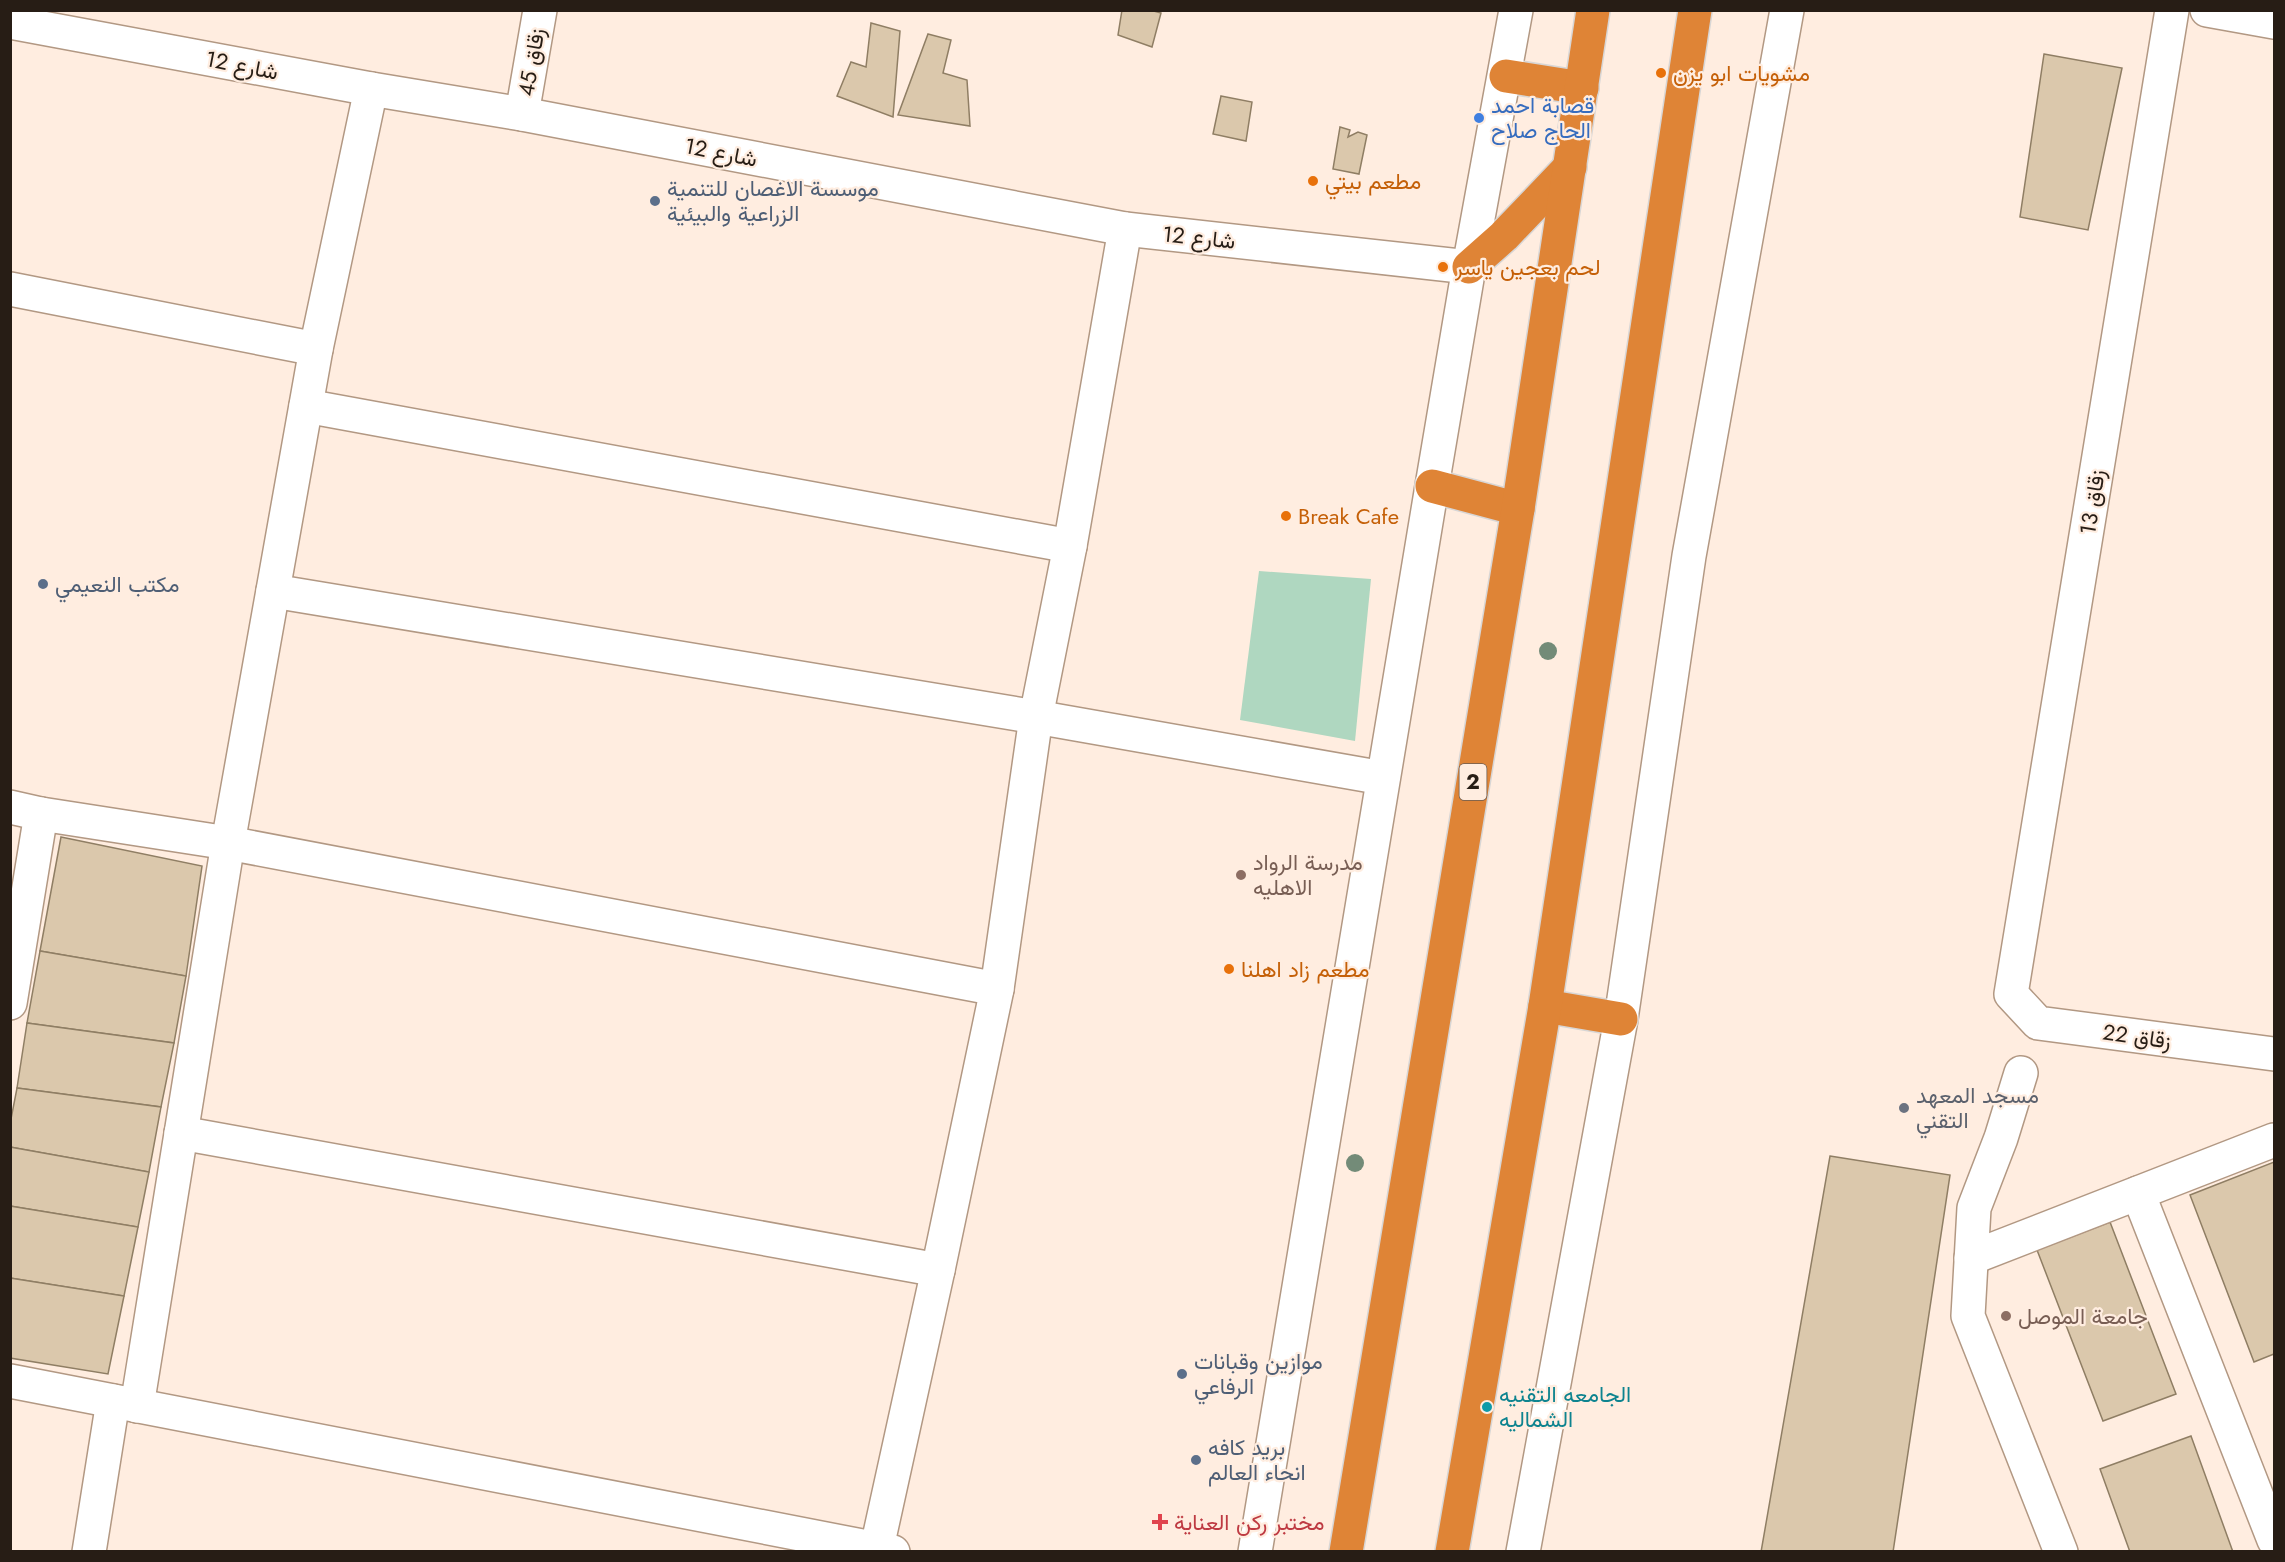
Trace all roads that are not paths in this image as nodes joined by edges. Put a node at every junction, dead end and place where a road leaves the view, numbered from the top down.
1 (540, 10) edge
2 (1516, 10) edge
3 (1593, 10) edge
4 (1695, 10) edge
5 (1786, 10) edge
6 (2172, 10) edge
7 (2207, 10) edge
8 (10, 22) edge
9 (2274, 22) edge
10 (1506, 76) junction
11 (1582, 88) junction
12 (371, 89) junction
13 (522, 114) junction
14 (1570, 167) junction
15 (1125, 229) junction
16 (1469, 267) junction
17 (10, 289) edge
18 (316, 349) junction
19 (306, 406) junction
20 (1432, 486) junction
21 (1518, 508) junction
22 (1070, 546) junction
23 (273, 591) junction
24 (1036, 717) junction
25 (1383, 778) junction
26 (26, 811) edge
27 (228, 843) junction
28 (997, 989) junction
29 (2011, 994) joint
30 (10, 1004) edge
31 (1545, 1006) junction
32 (1621, 1019) junction
33 (2274, 1054) edge
34 (2021, 1073) dead end
35 (181, 1133) junction
36 (2274, 1140) edge
37 (2138, 1193) junction
38 (1971, 1258) junction
39 (938, 1270) junction
40 (10, 1382) edge
41 (125, 1404) junction
42 (2274, 1540) edge
43 (881, 1550) edge
44 (89, 1551) edge
45 (1255, 1551) edge
46 (1346, 1551) edge
47 (1452, 1551) edge
48 (1523, 1551) edge
49 (2061, 1551) edge

1 - 13 street, زقاق 45
2 - 10 street
3 - 11 highway, 2
4 - 31 highway
5 - 32 street
6 - 29 street, زقاق 13
7 - 9 street
8 - 12 street, شارع 12
10 - 11 highway
10 - 16 street
11 - 14 highway, 2
12 - 13 street, شارع 12
12 - 18 street
13 - 15 street, شارع 12
14 - 16 highway
14 - 21 highway, 2
15 - 16 street, شارع 12
15 - 22 street
16 - 20 street
17 - 18 street
18 - 19 street
19 - 22 street
19 - 23 street
20 - 21 highway
20 - 25 street
21 - 46 highway, 2
22 - 24 street
23 - 24 street
23 - 27 street
24 - 25 street
24 - 28 street
25 - 45 street
26 - 27 street
26 - 30 street
27 - 28 street
27 - 35 street
28 - 39 street
29 - 33 street, زقاق 22
31 - 32 highway
31 - 47 highway
32 - 48 street
34 - 38 street
35 - 39 street
35 - 41 street
36 - 37 street
37 - 38 street
37 - 42 street
38 - 49 street
39 - 43 street
40 - 41 street
41 - 43 street
41 - 44 street

